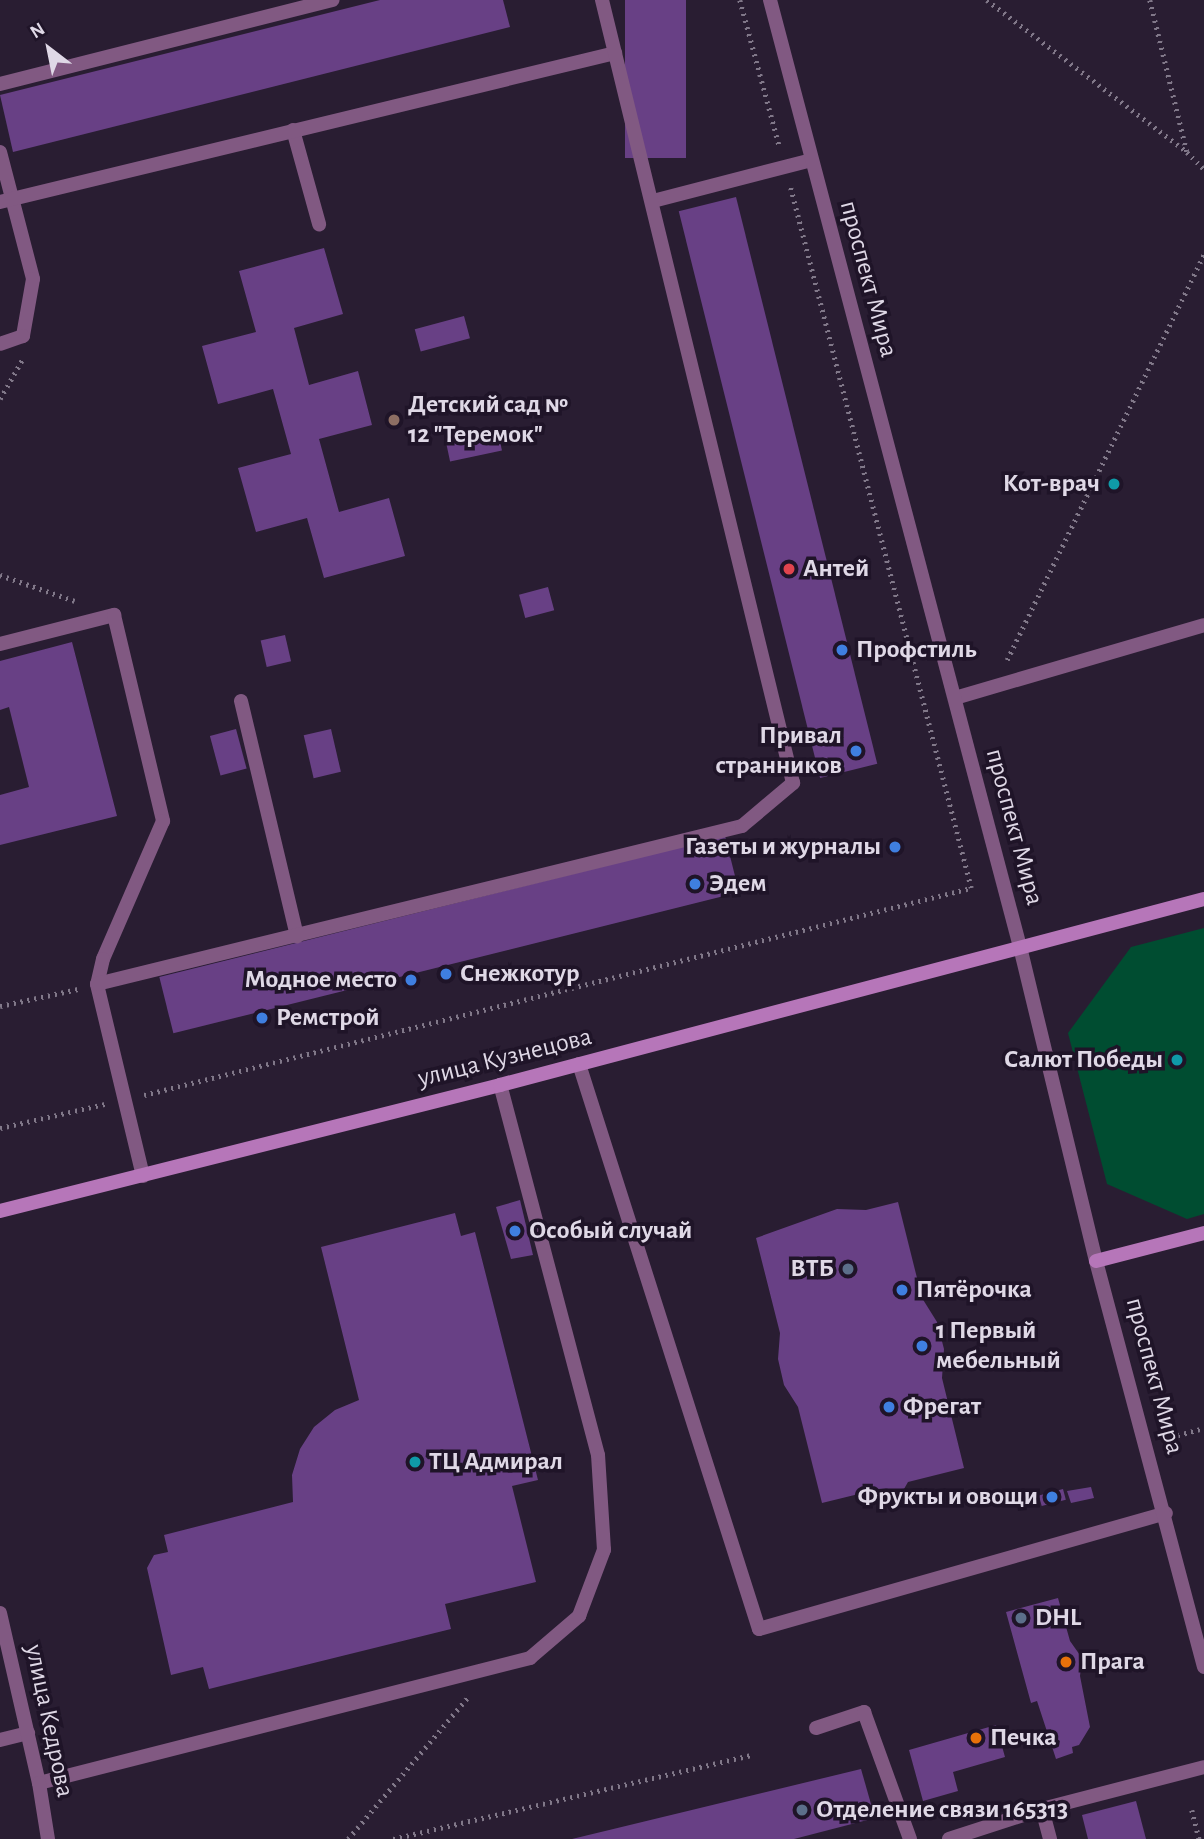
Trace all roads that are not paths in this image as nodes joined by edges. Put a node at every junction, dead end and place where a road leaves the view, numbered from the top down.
1 (333, 0) edge
2 (602, 0) edge
3 (770, 0) edge
4 (615, 53) junction
5 (0, 84) edge
6 (293, 130) junction
7 (0, 152) edge
8 (811, 160) junction
9 (5, 201) edge
10 (653, 201) junction
11 (318, 224) dead end
12 (0, 344) edge
13 (1204, 625) edge
14 (0, 644) edge
15 (955, 698) junction
16 (241, 701) dead end
17 (1204, 899) edge
18 (297, 936) junction
19 (1020, 947) junction
20 (97, 984) junction
21 (579, 1064) junction
22 (500, 1085) junction
23 (143, 1175) junction
24 (0, 1211) edge
25 (1204, 1233) edge
26 (1096, 1261) junction
27 (1166, 1513) junction
28 (0, 1613) edge
29 (1204, 1667) edge
30 (816, 1728) dead end
31 (29, 1733) junction
32 (0, 1740) edge
33 (1204, 1767) edge
34 (39, 1783) junction
35 (1042, 1809) junction
36 (48, 1839) edge
37 (910, 1839) edge
38 (949, 1839) edge
39 (1050, 1839) edge

1 - 5 street
2 - 4 street
3 - 8 street, проспект Мира
4 - 6 street
4 - 10 street
6 - 9 street
6 - 11 street
7 - 9 street
8 - 10 street
8 - 15 street, проспект Мира
9 - 12 street
10 - 18 street
13 - 15 street
14 - 20 street
15 - 19 street, проспект Мира
16 - 18 street
17 - 19 street, улица Кузнецова
18 - 20 street
19 - 21 street, улица Кузнецова
19 - 26 street, проспект Мира
20 - 23 street
21 - 22 street, улица Кузнецова
21 - 27 street
22 - 23 street, улица Кузнецова
22 - 34 street
23 - 24 street, улица Кузнецова
25 - 26 street
26 - 27 street, проспект Мира
27 - 29 street, проспект Мира
28 - 31 street, улица Кедрова
30 - 37 street
31 - 32 street
31 - 34 street, улица Кедрова
33 - 35 street
34 - 36 street, улица Кедрова
35 - 38 street
35 - 39 street

